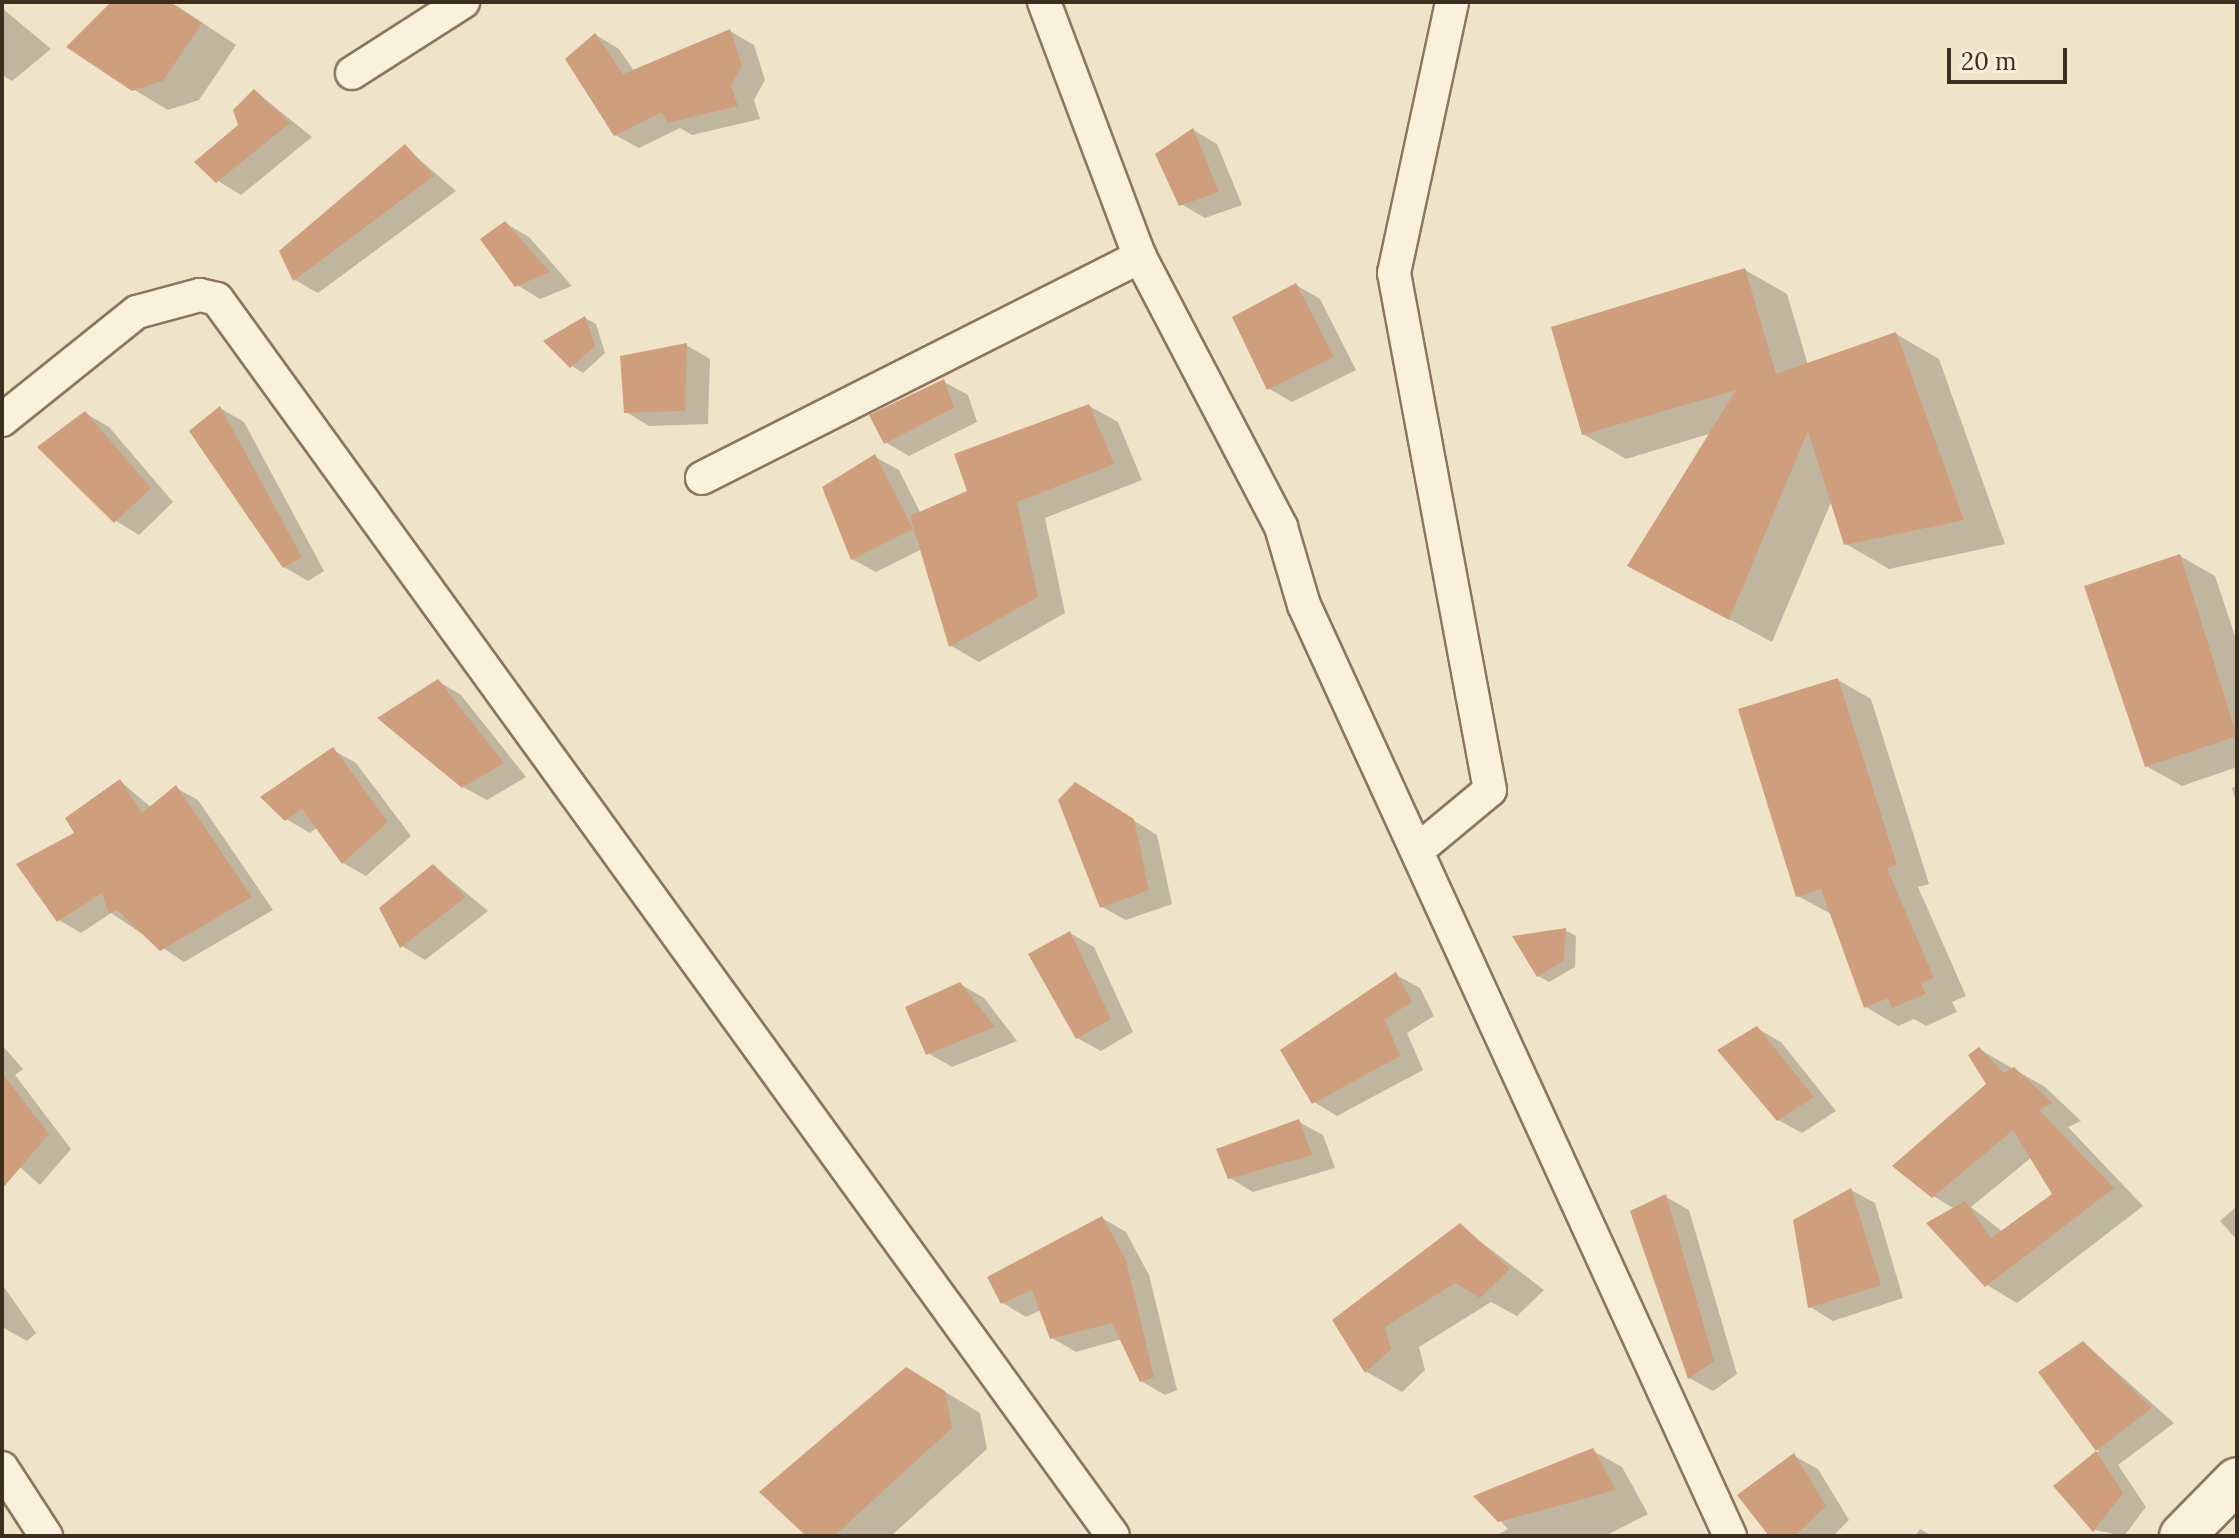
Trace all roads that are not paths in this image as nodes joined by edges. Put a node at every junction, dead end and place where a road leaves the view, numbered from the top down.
1 (463, 2) edge
2 (1044, 2) edge
3 (1452, 2) edge
4 (352, 73) dead end
5 (1140, 257) junction
6 (2, 420) edge
7 (702, 478) dead end
8 (1419, 849) junction
9 (2, 1468) edge
10 (2237, 1480) edge
11 (46, 1536) edge
12 (1113, 1536) edge
13 (1730, 1536) edge
14 (2182, 1536) edge

1 - 4 street
2 - 5 street
3 - 8 street
5 - 7 street
5 - 8 street
6 - 12 street
8 - 13 street
9 - 11 street
10 - 14 street

